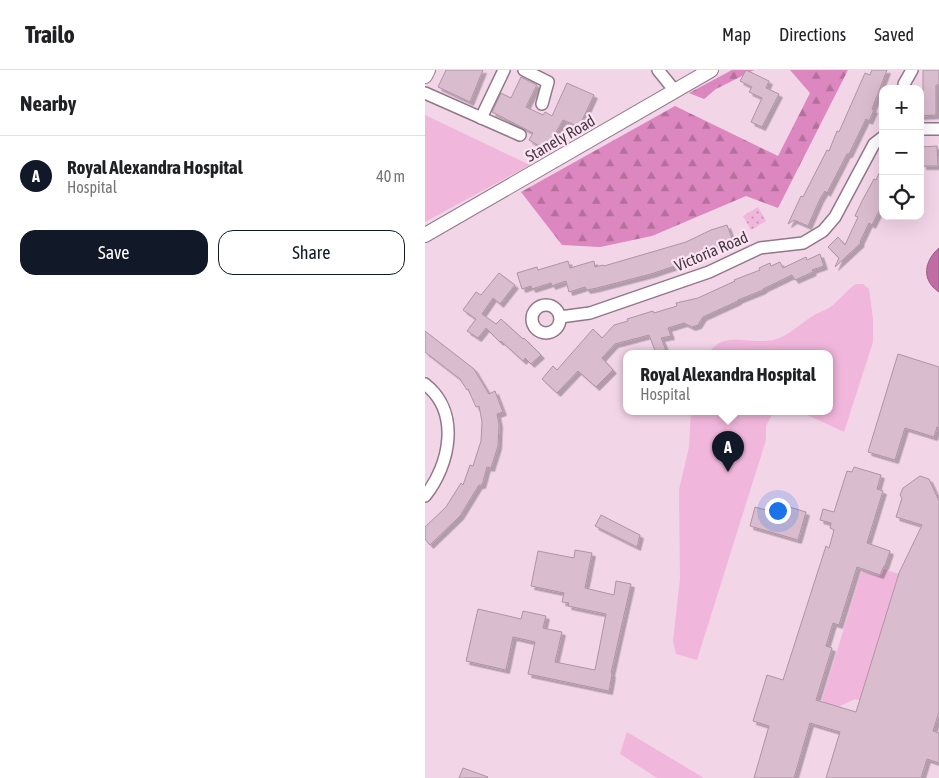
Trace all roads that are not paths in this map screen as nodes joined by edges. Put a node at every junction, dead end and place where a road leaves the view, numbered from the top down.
1 (428, 70) edge
2 (504, 70) edge
3 (525, 70) edge
4 (658, 70) edge
5 (711, 70) edge
6 (912, 70) edge
7 (425, 76) edge
8 (904, 85) edge
9 (675, 91) junction
10 (425, 93) edge
11 (542, 104) dead end
12 (481, 118) junction
13 (924, 129) edge
14 (939, 129) edge
15 (520, 135) dead end
16 (879, 140) edge
17 (425, 236) edge
18 (560, 318) dead end
19 (425, 384) edge
20 (425, 496) edge

1 - 7 street
2 - 12 street
3 - 11 street
4 - 9 street
5 - 9 street, Stanely Road
6 - 8 street
9 - 17 street, Stanely Road
10 - 12 street
12 - 15 street
13 - 14 street
16 - 18 street, Victoria Road
19 - 20 street

